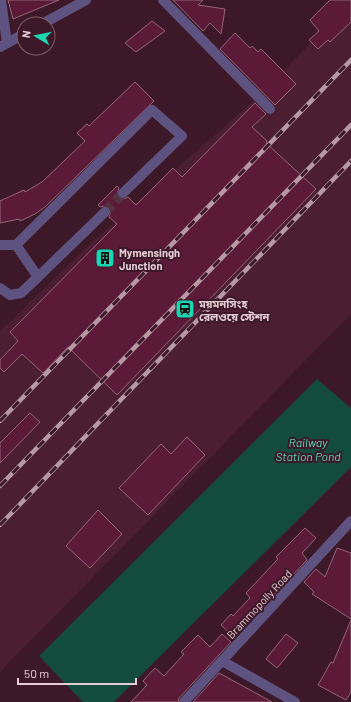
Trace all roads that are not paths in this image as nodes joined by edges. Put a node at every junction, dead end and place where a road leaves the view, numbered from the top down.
1 (1, 0) edge
2 (86, 0) edge
3 (163, 0) edge
4 (56, 16) edge
5 (16, 38) edge
6 (4, 45) edge
7 (270, 110) dead end
8 (124, 193) tunnel mouth
9 (105, 212) tunnel mouth
10 (0, 245) edge
11 (16, 245) junction
12 (38, 277) junction
13 (0, 288) edge
14 (351, 521) edge
15 (222, 661) junction
16 (184, 702) edge
17 (295, 702) edge

1 - 6 street
2 - 4 street
3 - 7 street
5 - 6 street
8 - 11 street
9 - 12 street
10 - 11 street
11 - 12 street
12 - 13 street
14 - 15 street, Brammopolly Road
15 - 16 street, Brammopolly Road
15 - 17 street

